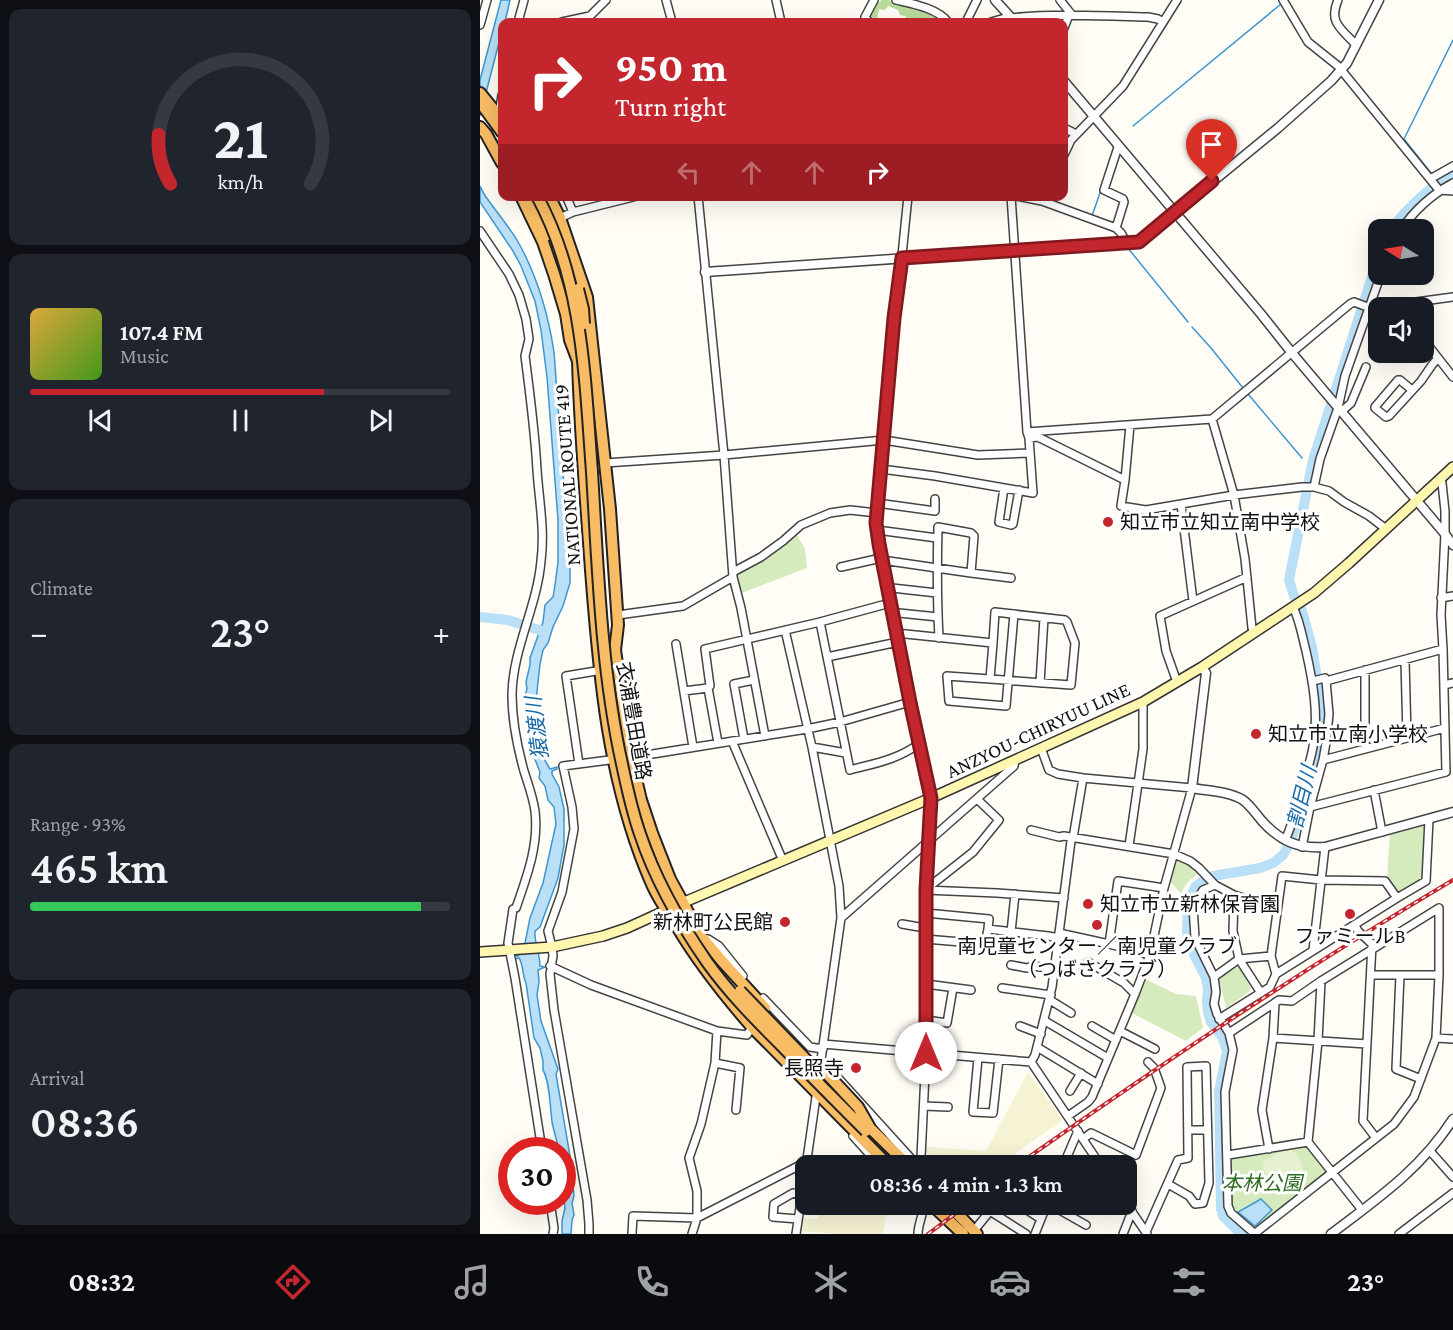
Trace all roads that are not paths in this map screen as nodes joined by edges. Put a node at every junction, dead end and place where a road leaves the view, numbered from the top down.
1 (488, 0) edge
2 (524, 0) edge
3 (606, 0) edge
4 (666, 0) edge
5 (776, 0) edge
6 (873, 0) edge
7 (896, 0) edge
8 (977, 0) edge
9 (995, 0) edge
10 (1060, 0) edge
11 (1178, 0) edge
12 (1283, 0) edge
13 (1338, 0) edge
14 (1379, 0) edge
15 (1070, 15) junction
16 (519, 18) edge
17 (581, 18) edge
18 (671, 18) edge
19 (780, 18) edge
20 (866, 18) edge
21 (945, 18) edge
22 (968, 18) edge
23 (1009, 18) edge
24 (1017, 18) edge
25 (1068, 19) edge
26 (1163, 22) junction
27 (480, 25) edge
28 (1356, 45) junction
29 (1342, 70) junction
30 (1068, 86) edge
31 (480, 93) edge
32 (480, 102) edge
33 (480, 111) edge
34 (498, 114) edge
35 (1093, 117) junction
36 (480, 120) edge
37 (498, 127) edge
38 (483, 130) edge
39 (1068, 131) edge
40 (1076, 134) junction
41 (498, 135) edge
42 (498, 145) edge
43 (1068, 146) edge
44 (1118, 147) junction
45 (498, 156) edge
46 (1453, 166) edge
47 (1430, 178) junction
48 (1453, 183) edge
49 (1439, 190) junction
50 (1453, 191) edge
51 (522, 201) edge
52 (532, 201) edge
53 (539, 201) edge
54 (546, 201) edge
55 (552, 201) edge
56 (568, 201) edge
57 (616, 201) edge
58 (698, 201) edge
59 (908, 201) edge
60 (1011, 201) edge
61 (1048, 201) edge
62 (573, 212) junction
63 (1175, 213) junction
64 (561, 218) junction
65 (1410, 219) edge
66 (1116, 228) junction
67 (480, 231) edge
68 (1126, 242) junction
69 (1014, 250) junction
70 (902, 258) junction
71 (705, 272) junction
72 (1453, 297) edge
73 (1434, 300) edge
74 (1368, 307) edge
75 (1368, 310) edge
76 (1292, 353) junction
77 (1434, 353) edge
78 (1438, 358) junction
79 (578, 361) junction
80 (1366, 367) dead end
81 (1453, 377) edge
82 (591, 385) junction
83 (1412, 390) junction
84 (1340, 410) junction
85 (1212, 419) junction
86 (1130, 425) junction
87 (1028, 435) junction
88 (884, 440) junction
89 (1030, 453) junction
90 (724, 455) junction
91 (605, 463) junction
92 (881, 469) junction
93 (1452, 469) edge
94 (1440, 479) junction
95 (1125, 480) junction
96 (1314, 487) junction
97 (1004, 488) junction
98 (1019, 490) junction
99 (1234, 495) junction
100 (935, 499) dead end
101 (1416, 501) junction
102 (877, 503) junction
103 (1181, 504) junction
104 (877, 513) junction
105 (877, 530) junction
106 (1386, 530) junction
107 (1445, 534) junction
108 (938, 538) junction
109 (1453, 545) edge
110 (882, 559) junction
111 (841, 567) dead end
112 (937, 568) junction
113 (971, 573) junction
114 (733, 574) junction
115 (1011, 578) dead end
116 (1247, 578) junction
117 (887, 588) junction
118 (937, 592) junction
119 (1453, 596) edge
120 (1441, 598) junction
121 (1193, 601) junction
122 (890, 603) junction
123 (1293, 607) junction
124 (615, 612) junction
125 (892, 614) junction
126 (1014, 614) junction
127 (938, 617) junction
128 (1044, 618) junction
129 (820, 622) junction
130 (785, 630) junction
131 (896, 633) junction
132 (1254, 633) junction
133 (939, 638) junction
134 (746, 639) junction
135 (898, 642) junction
136 (993, 643) junction
137 (676, 644) dead end
138 (1443, 649) junction
139 (827, 657) junction
140 (1405, 660) junction
141 (1202, 668) junction
142 (1365, 670) junction
143 (596, 671) dead end
144 (990, 679) junction
145 (754, 680) junction
146 (1009, 680) junction
147 (1325, 680) junction
148 (1313, 681) junction
149 (1177, 682) junction
150 (1040, 683) junction
151 (1453, 683) edge
152 (1444, 685) junction
153 (708, 688) junction
154 (684, 691) junction
155 (910, 702) junction
156 (1143, 702) junction
157 (840, 722) junction
158 (1445, 728) junction
159 (807, 729) junction
160 (765, 735) junction
161 (1407, 737) junction
162 (744, 739) junction
163 (732, 741) junction
164 (717, 743) junction
165 (919, 744) junction
166 (693, 747) junction
167 (812, 747) junction
168 (1449, 747) edge
169 (1041, 748) junction
170 (1365, 749) junction
171 (846, 753) junction
172 (631, 758) junction
173 (614, 759) junction
174 (1015, 760) junction
175 (1323, 760) junction
176 (579, 764) junction
177 (1083, 778) junction
178 (1137, 783) junction
179 (1192, 788) junction
180 (1374, 790) junction
181 (931, 798) junction
182 (977, 799) junction
183 (1310, 807) junction
184 (1453, 812) edge
185 (1429, 819) junction
186 (1031, 830) dead end
187 (1382, 832) junction
188 (1073, 838) junction
189 (830, 841) junction
190 (930, 841) junction
191 (1292, 843) junction
192 (1129, 846) junction
193 (1325, 847) junction
194 (1174, 855) junction
195 (783, 861) junction
196 (1321, 880) junction
197 (1214, 884) junction
198 (1164, 888) junction
199 (926, 890) junction
200 (1015, 894) junction
201 (1233, 895) junction
202 (1064, 898) junction
203 (1397, 898) junction
204 (682, 903) junction
205 (1277, 909) junction
206 (667, 911) junction
207 (926, 913) junction
208 (842, 918) junction
209 (902, 924) dead end
210 (1355, 924) junction
211 (925, 928) junction
212 (988, 929) junction
213 (1011, 932) junction
214 (701, 936) junction
215 (1059, 936) junction
216 (925, 939) junction
217 (1108, 944) junction
218 (551, 947) junction
219 (512, 949) junction
220 (1313, 950) junction
221 (1372, 950) junction
222 (480, 952) edge
223 (1150, 955) junction
224 (1271, 956) junction
225 (1239, 959) junction
226 (1011, 965) dead end
227 (550, 966) junction
228 (1055, 969) junction
229 (1083, 971) dead end
230 (1276, 974) junction
231 (1371, 975) junction
232 (1400, 975) junction
233 (1439, 975) junction
234 (1214, 977) junction
235 (1321, 981) junction
236 (926, 984) junction
237 (953, 988) junction
238 (1002, 988) dead end
239 (971, 990) dead end
240 (1261, 993) junction
241 (1136, 994) junction
242 (1050, 998) junction
243 (1275, 1003) junction
244 (1071, 1013) dead end
245 (1220, 1019) junction
246 (926, 1020) junction
247 (1045, 1021) junction
248 (1020, 1026) dead end
249 (1092, 1026) dead end
250 (752, 1028) junction
251 (717, 1031) junction
252 (1120, 1031) junction
253 (1228, 1033) junction
254 (1041, 1034) junction
255 (1273, 1038) junction
256 (1436, 1038) junction
257 (1453, 1039) edge
258 (1116, 1040) junction
259 (1318, 1041) junction
260 (1367, 1044) junction
261 (823, 1046) junction
262 (1037, 1047) junction
263 (1155, 1049) dead end
264 (926, 1053) junction
265 (978, 1058) junction
266 (1108, 1058) junction
267 (821, 1059) junction
268 (999, 1059) junction
269 (1031, 1062) junction
270 (1148, 1062) dead end
271 (715, 1063) junction
272 (1080, 1073) junction
273 (1421, 1079) junction
274 (1098, 1084) junction
275 (1070, 1091) dead end
276 (817, 1092) junction
277 (924, 1106) junction
278 (948, 1107) dead end
279 (736, 1110) dead end
280 (839, 1114) junction
281 (1068, 1116) junction
282 (1453, 1119) edge
283 (870, 1128) junction
284 (1188, 1130) junction
285 (1207, 1130) junction
286 (1078, 1131) junction
287 (540, 1137) edge
288 (1376, 1138) junction
289 (1083, 1139) junction
290 (1308, 1142) junction
291 (1269, 1149) junction
292 (1430, 1151) junction
293 (808, 1155) edge
294 (870, 1155) edge
295 (878, 1155) edge
296 (888, 1155) edge
297 (903, 1155) edge
298 (906, 1155) edge
299 (921, 1155) edge
300 (1068, 1155) edge
301 (1094, 1155) edge
302 (1228, 1155) junction
303 (795, 1170) edge
304 (1332, 1173) junction
305 (1453, 1177) edge
306 (1168, 1184) junction
307 (795, 1193) edge
308 (1453, 1193) edge
309 (1362, 1210) junction
310 (552, 1215) edge
311 (799, 1215) edge
312 (923, 1215) edge
313 (943, 1215) edge
314 (946, 1215) edge
315 (960, 1215) edge
316 (964, 1215) edge
317 (1035, 1215) edge
318 (1043, 1215) edge
319 (1068, 1215) edge
320 (1130, 1215) edge
321 (1135, 1215) edge
322 (697, 1218) junction
323 (798, 1219) junction
324 (1041, 1219) junction
325 (1086, 1225) dead end
326 (977, 1231) edge
327 (1147, 1233) edge
328 (553, 1234) edge
329 (589, 1234) edge
330 (632, 1234) edge
331 (692, 1234) edge
332 (796, 1234) edge
333 (918, 1234) edge
334 (963, 1234) edge
335 (983, 1234) edge
336 (1026, 1234) edge
337 (1035, 1234) edge
338 (1123, 1234) edge
339 (1255, 1234) edge
340 (1331, 1234) edge
341 (1399, 1234) edge

1 - 27 street
2 - 16 street
3 - 17 street
4 - 18 street
5 - 19 street
6 - 20 street
7 - 21 street
8 - 22 street
9 - 23 street
10 - 15 street
11 - 26 street
12 - 29 street
13 - 28 street
14 - 28 street
15 - 24 street
15 - 25 street
15 - 26 street
26 - 35 street
28 - 29 street
29 - 47 street
29 - 63 street
30 - 35 street
31 - 34 highway
32 - 37 highway
33 - 41 highway
35 - 40 street
35 - 44 street
36 - 42 highway
38 - 45 highway
39 - 40 street
40 - 43 street
44 - 63 street
44 - 66 street
46 - 47 street
47 - 49 street
48 - 49 street
49 - 50 street
49 - 65 street
51 - 79 highway, NATIONAL ROUTE 419
52 - 79 highway
53 - 296 highway, 衣浦豊田道路, bridge
54 - 82 highway, 衣浦豊田道路, bridge
55 - 64 highway
56 - 62 street
57 - 62 street
58 - 71 street
59 - 70 street
60 - 69 street
61 - 66 street
62 - 64 street
63 - 68 street
63 - 76 street
64 - 91 highway, NATIONAL ROUTE 419
66 - 68 street
67 - 219 street
68 - 69 street
69 - 70 street
69 - 87 street
70 - 71 street
70 - 88 street
71 - 90 street
72 - 73 street
74 - 76 street
75 - 84 street
76 - 84 street
76 - 85 street
77 - 78 street
78 - 81 street
78 - 83 street
79 - 173 highway, NATIONAL ROUTE 419
80 - 84 street
82 - 124 highway, 衣浦豊田道路
82 - 283 highway, 衣浦豊田道路, bridge
83 - 83 street
84 - 96 street
84 - 101 street
85 - 86 street
85 - 99 street
86 - 87 street
86 - 95 street
87 - 89 street
87 - 95 street
88 - 89 street
88 - 90 street
88 - 92 street
89 - 98 street
90 - 91 street
90 - 114 street
91 - 124 highway, NATIONAL ROUTE 419
92 - 97 street
92 - 102 street
93 - 94 main road, ANZYOU-CHIRYUU LINE
94 - 101 main road, ANZYOU-CHIRYUU LINE
94 - 107 street
95 - 103 street
96 - 99 street
96 - 106 street
97 - 98 street
97 - 98 street
99 - 103 street
99 - 116 street
100 - 102 street
101 - 106 main road, ANZYOU-CHIRYUU LINE
101 - 107 street
102 - 104 street
103 - 121 street
104 - 105 street
104 - 114 street
105 - 108 street
105 - 110 street
106 - 123 main road, ANZYOU-CHIRYUU LINE
107 - 109 street
107 - 120 street
108 - 112 street
108 - 113 street
110 - 111 street
110 - 112 street
110 - 117 street
112 - 113 street
112 - 118 street
113 - 115 street
114 - 124 street
114 - 134 street
116 - 121 street
116 - 132 street
117 - 118 street
117 - 122 street
118 - 127 street
119 - 120 street
120 - 138 street
121 - 149 street
122 - 125 street
122 - 129 street
123 - 132 main road, ANZYOU-CHIRYUU LINE
123 - 148 street
124 - 172 highway
125 - 127 street
125 - 131 street
126 - 128 street
126 - 136 street
126 - 146 street
127 - 133 street
128 - 150 street
128 - 150 street
129 - 130 street
129 - 139 street
130 - 134 street
130 - 159 street
131 - 133 street
131 - 135 street
132 - 141 main road, ANZYOU-CHIRYUU LINE
133 - 136 street
134 - 145 street
134 - 153 street
135 - 139 street
135 - 155 street
136 - 144 street
137 - 154 street
138 - 140 street
138 - 152 street
139 - 157 street
140 - 142 street
140 - 161 street
141 - 149 main road, ANZYOU-CHIRYUU LINE
141 - 179 street
142 - 147 street
142 - 170 street
143 - 176 street
144 - 146 street
144 - 146 street
145 - 160 street
145 - 162 street
146 - 150 street
147 - 148 street
147 - 175 street
148 - 191 street
149 - 156 main road, ANZYOU-CHIRYUU LINE
151 - 152 street
152 - 158 street
153 - 154 street
153 - 164 street
154 - 166 street
155 - 157 street
155 - 165 street
156 - 169 main road, ANZYOU-CHIRYUU LINE
156 - 178 street
157 - 159 street
157 - 171 street
158 - 161 street
158 - 168 street
159 - 160 street
159 - 167 street
160 - 162 street
161 - 170 street
162 - 163 street
163 - 164 street
163 - 195 street
164 - 166 street
165 - 171 street
165 - 181 street
166 - 172 street
167 - 171 street
167 - 189 street
168 - 180 street
169 - 174 main road, ANZYOU-CHIRYUU LINE
169 - 177 street
170 - 175 street
172 - 173 street
172 - 204 highway
173 - 176 street
173 - 206 highway
174 - 181 main road, ANZYOU-CHIRYUU LINE
174 - 182 street
175 - 183 street
176 - 218 street
177 - 178 street
177 - 188 street
178 - 179 street
178 - 192 street
179 - 191 street
179 - 194 street
180 - 183 street
180 - 187 street
181 - 189 main road, ANZYOU-CHIRYUU LINE
181 - 190 street
182 - 190 street
182 - 199 street
183 - 191 street
184 - 185 street
185 - 187 street
185 - 203 street
186 - 188 street
187 - 193 street
188 - 192 street
188 - 202 street
189 - 195 main road, ANZYOU-CHIRYUU LINE
189 - 208 street
190 - 199 street
190 - 208 street
191 - 193 street
192 - 194 street
193 - 196 street
194 - 197 street
194 - 198 street
195 - 204 main road, ANZYOU-CHIRYUU LINE
196 - 203 street
196 - 205 street
196 - 220 street
197 - 201 street
197 - 234 street
198 - 217 street
198 - 223 street
199 - 200 street
199 - 207 street
200 - 202 street
200 - 213 street
201 - 205 street
201 - 225 street
202 - 215 street
203 - 210 street
204 - 206 main road, ANZYOU-CHIRYUU LINE
204 - 214 highway
205 - 224 street
206 - 218 main road, ANZYOU-CHIRYUU LINE
206 - 250 highway
207 - 211 street
207 - 212 street
208 - 261 street
209 - 211 street
210 - 220 street
210 - 221 street
211 - 216 street
212 - 213 street
212 - 216 street
213 - 215 street
214 - 261 street
214 - 283 highway, bridge
215 - 217 street
215 - 228 street
216 - 236 street
217 - 223 street
218 - 219 main road, ANZYOU-CHIRYUU LINE
218 - 227 street
219 - 222 main road, ANZYOU-CHIRYUU LINE
219 - 287 street
220 - 230 street
221 - 231 street
221 - 233 street
221 - 235 street
223 - 241 street
224 - 225 street
224 - 230 street
225 - 234 street
225 - 240 street
226 - 228 street
227 - 251 street
227 - 329 street
228 - 242 street
229 - 241 street
230 - 240 street
231 - 232 street
231 - 260 street
232 - 233 street
232 - 273 street
233 - 256 street
234 - 245 street
235 - 243 street
235 - 259 street
236 - 237 street
236 - 246 street
237 - 239 street
237 - 246 street
238 - 242 street
240 - 245 street
241 - 252 street
242 - 244 street
242 - 247 street
243 - 253 street
243 - 255 street
245 - 253 street
246 - 264 street
247 - 254 street
247 - 266 street
248 - 254 street
249 - 258 street
250 - 251 street
250 - 276 highway
251 - 271 street
252 - 258 street
252 - 263 street
253 - 302 street
254 - 262 street
255 - 259 street
255 - 291 street
256 - 257 street
256 - 273 street
258 - 266 street
259 - 260 street
259 - 290 street
260 - 288 street
261 - 264 street
261 - 267 street
262 - 269 street
262 - 272 street
264 - 265 street
264 - 277 street
265 - 268 street
265 - 268 street
266 - 274 street
267 - 276 street
267 - 298 street
268 - 269 street
269 - 281 street
270 - 289 street
271 - 279 street
271 - 322 street
272 - 274 street
272 - 275 street
273 - 288 street
274 - 281 street
276 - 280 highway
276 - 293 street
277 - 278 street
277 - 299 street
280 - 294 street
280 - 295 highway
281 - 286 street
282 - 292 street
283 - 297 highway
284 - 285 street
284 - 285 street
284 - 306 street
285 - 306 street
286 - 289 street
286 - 300 street
288 - 304 street
289 - 301 street
290 - 291 street
290 - 304 street
291 - 302 street
292 - 305 street
292 - 309 street
302 - 339 street
303 - 322 street
304 - 309 street
304 - 339 street
306 - 327 street
307 - 323 street
308 - 341 street
309 - 340 street
310 - 328 street
311 - 323 street
312 - 333 street
313 - 334 highway
314 - 334 highway
315 - 326 highway
316 - 326 street
317 - 324 street
318 - 324 street
319 - 325 street
320 - 338 street
321 - 327 street
322 - 330 street
322 - 331 street
323 - 332 street
324 - 337 street
326 - 335 street
326 - 336 street

